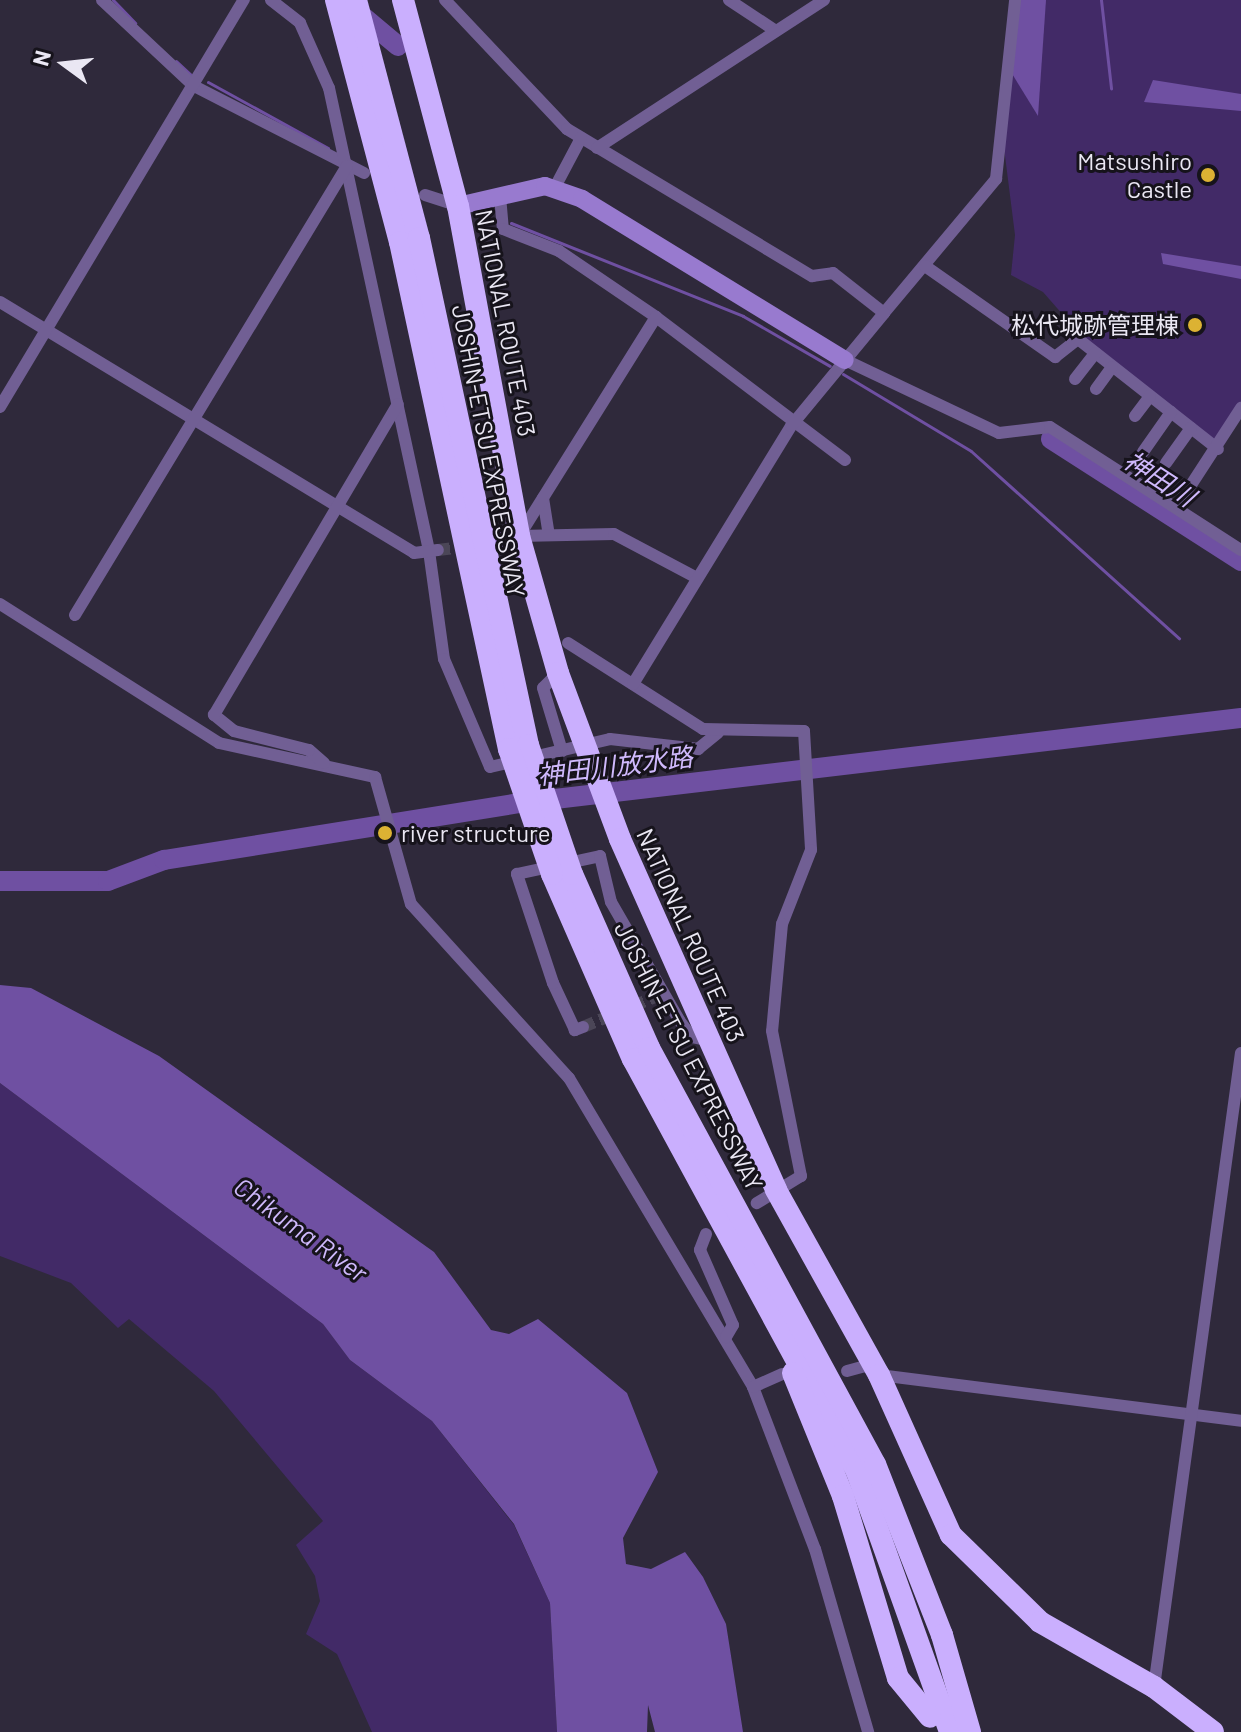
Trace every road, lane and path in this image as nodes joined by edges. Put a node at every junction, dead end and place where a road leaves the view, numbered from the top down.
1 (102, 0) edge
2 (244, 0) edge
3 (271, 0) edge
4 (336, 0) edge
5 (356, 0) edge
6 (403, 0) edge
7 (445, 0) edge
8 (729, 0) edge
9 (824, 0) edge
10 (1015, 0) edge
11 (773, 29) junction
12 (194, 86) junction
13 (581, 138) junction
14 (597, 148) junction
15 (347, 166) junction
16 (364, 173) dead end
17 (554, 189) junction
18 (425, 195) dead end
19 (500, 196) junction
20 (458, 206) junction
21 (925, 266) junction
22 (0, 302) edge
23 (884, 313) junction
24 (656, 317) junction
25 (46, 330) junction
26 (1095, 353) junction
27 (845, 360) junction
28 (1112, 367) junction
29 (1075, 379) dead end
30 (1096, 389) dead end
31 (1150, 396) junction
32 (398, 404) junction
33 (0, 407) edge
34 (1241, 408) edge
35 (1171, 412) junction
36 (1135, 416) dead end
37 (192, 418) junction
38 (791, 426) junction
39 (1191, 428) junction
40 (1218, 449) junction
41 (1143, 452) dead end
42 (845, 460) dead end
43 (1166, 463) dead end
44 (543, 498) junction
45 (1178, 505) junction
46 (339, 507) junction
47 (549, 534) junction
48 (509, 539) junction
49 (434, 550) junction
50 (1241, 550) edge
51 (697, 578) junction
52 (0, 604) edge
53 (75, 615) dead end
54 (568, 643) dead end
55 (633, 684) junction
56 (718, 733) junction
57 (518, 747) junction
58 (579, 752) junction
59 (325, 764) junction
60 (562, 874) junction
61 (583, 1027) dead end
62 (708, 1040) junction
63 (1241, 1053) edge
64 (665, 1120) junction
65 (1235, 1137) edge
66 (776, 1190) junction
67 (757, 1203) dead end
68 (706, 1234) dead end
69 (726, 1337) junction
70 (847, 1371) dead end
71 (782, 1374) dead end
72 (879, 1375) junction
73 (753, 1387) junction
74 (1191, 1414) junction
75 (1241, 1421) edge
76 (1154, 1687) junction
77 (930, 1717) dead end
78 (868, 1732) edge
79 (950, 1732) edge
80 (972, 1732) edge
81 (1213, 1732) edge

1 - 12 street
2 - 12 street
3 - 15 street
4 - 57 highway, JOSHIN-ETSU EXPRESSWAY
5 - 57 highway, JOSHIN-ETSU EXPRESSWAY
6 - 20 highway, NATIONAL ROUTE 403
7 - 13 street
8 - 11 street
9 - 11 street
10 - 21 street
11 - 14 street
12 - 15 street
12 - 25 street
13 - 14 street
13 - 17 street
14 - 23 street
15 - 16 street
15 - 32 street
15 - 37 street
17 - 19 street
17 - 27 street
18 - 20 street
19 - 20 street
19 - 24 street
20 - 48 highway, NATIONAL ROUTE 403
21 - 23 street
21 - 26 street
22 - 25 street
23 - 27 street
24 - 38 street
24 - 44 street
25 - 33 street
25 - 37 street
26 - 28 street
26 - 29 street
27 - 38 street
27 - 45 street
28 - 30 street
28 - 31 street
31 - 35 street
31 - 36 street
32 - 46 street
32 - 49 street
34 - 40 street
35 - 39 street
35 - 41 street
37 - 46 street
37 - 53 street
38 - 42 street
38 - 51 street
39 - 40 street
39 - 43 street
40 - 45 street
44 - 47 street
44 - 48 street
45 - 50 street
46 - 49 street
46 - 59 street
47 - 48 street
47 - 51 street
48 - 58 highway, NATIONAL ROUTE 403
49 - 58 street
51 - 55 street
52 - 59 street
54 - 55 street
55 - 56 street
56 - 58 street
56 - 66 street
57 - 60 highway, JOSHIN-ETSU EXPRESSWAY, bridge
58 - 62 highway, NATIONAL ROUTE 403
59 - 69 street
60 - 64 highway, JOSHIN-ETSU EXPRESSWAY
60 - 80 highway, JOSHIN-ETSU EXPRESSWAY
61 - 62 street
62 - 66 highway, NATIONAL ROUTE 403
63 - 65 street
64 - 77 highway
64 - 79 highway, JOSHIN-ETSU EXPRESSWAY
65 - 74 street
66 - 67 street
66 - 72 highway, NATIONAL ROUTE 403
68 - 69 street
69 - 73 street
70 - 72 street
71 - 73 street
72 - 74 street
72 - 76 highway, NATIONAL ROUTE 403
73 - 78 street
74 - 75 street
74 - 76 street
76 - 81 highway, NATIONAL ROUTE 403

